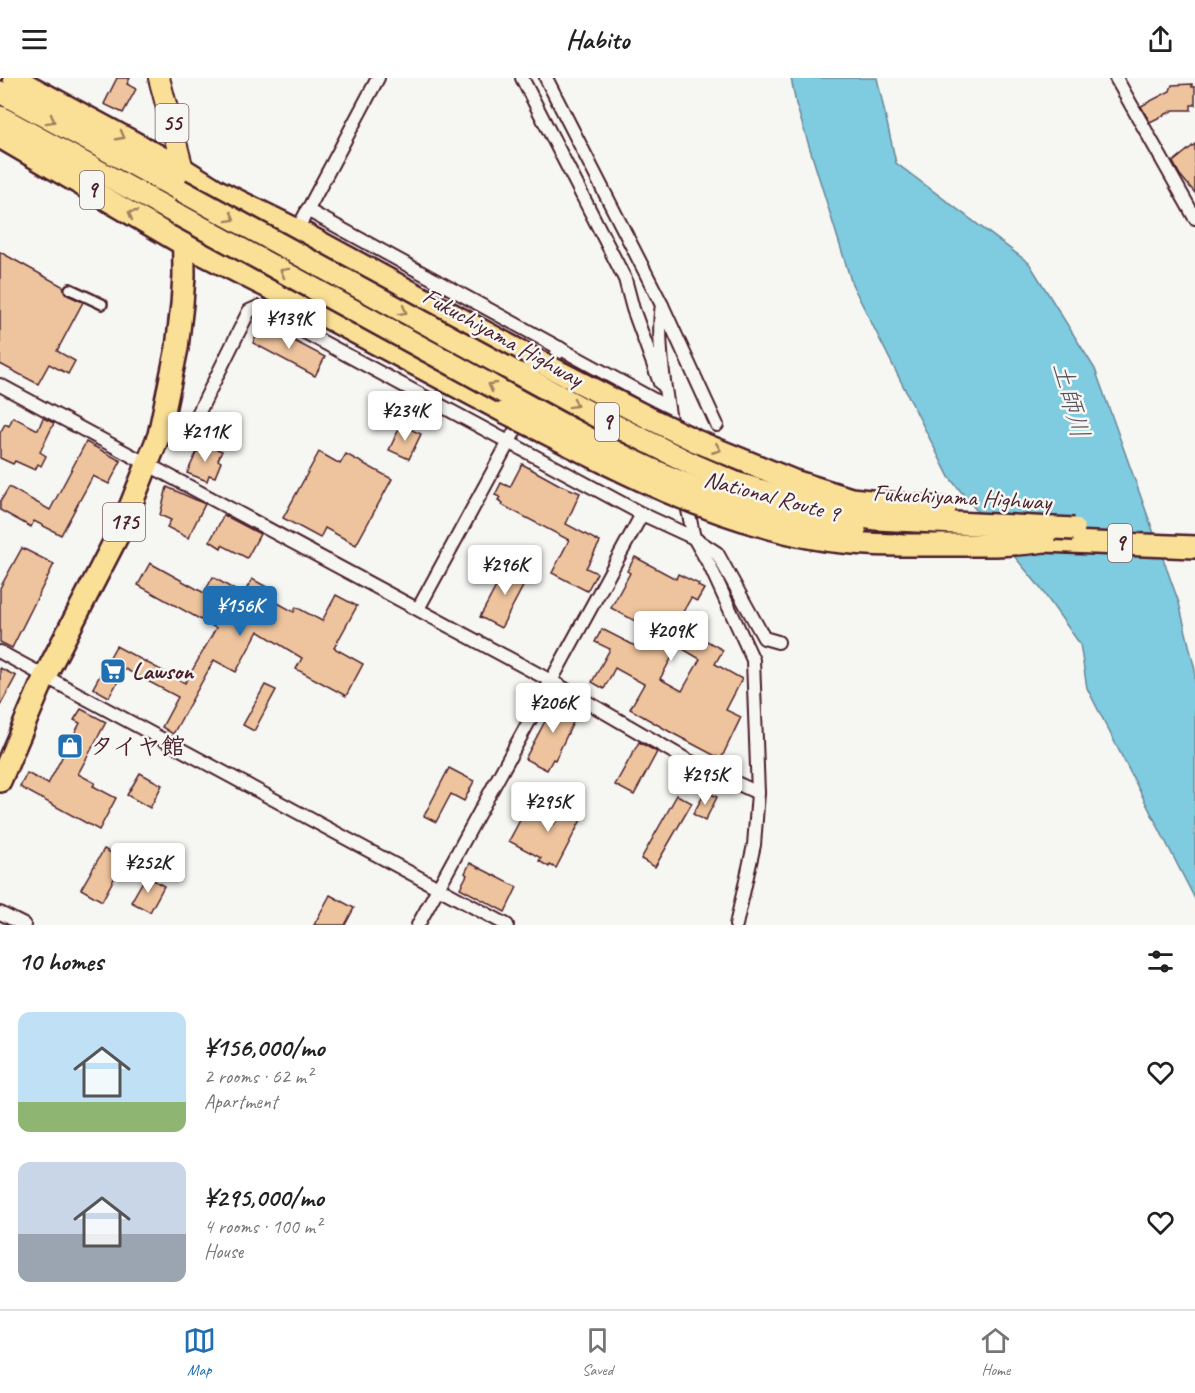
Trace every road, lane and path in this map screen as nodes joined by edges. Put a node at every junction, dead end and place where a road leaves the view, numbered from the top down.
1 (14, 78) edge
2 (159, 78) edge
3 (378, 78) edge
4 (522, 78) edge
5 (546, 78) edge
6 (1116, 78) edge
7 (0, 92) edge
8 (0, 117) edge
9 (0, 137) edge
10 (183, 169) junction
11 (307, 210) junction
12 (1195, 218) edge
13 (297, 230) junction
14 (183, 244) junction
15 (70, 289) dead end
16 (102, 304) dead end
17 (662, 305) junction
18 (560, 348) junction
19 (0, 385) edge
20 (668, 407) junction
21 (717, 425) dead end
22 (159, 435) junction
23 (509, 443) junction
24 (149, 463) junction
25 (642, 514) junction
26 (1074, 529) junction
27 (1195, 536) edge
28 (694, 538) junction
29 (1044, 541) junction
30 (1195, 547) edge
31 (418, 609) junction
32 (778, 642) dead end
33 (0, 652) edge
34 (45, 676) junction
35 (551, 681) junction
36 (0, 781) edge
37 (758, 793) junction
38 (439, 887) junction
39 (0, 912) edge
40 (24, 925) edge
41 (418, 925) edge
42 (507, 925) edge
43 (736, 925) edge

1 -> 10 highway, 9
2 - 10 main road, 55
3 - 11 street
4 - 20 street
5 - 17 street
6 - 12 street
7 -> 26 highway, Fukuchiyama Highway / 9, bridge
29 -> 8 highway, Fukuchiyama Highway / 9, bridge
14 -> 9 highway, 9
10 - 13 highway, 9
10 - 14 highway, 175
11 - 13 street
11 - 18 street
13 -> 26 highway, 9, bridge
14 - 22 highway, 175
14 - 29 highway, National Route 9 / 9, bridge
15 - 16 street
17 - 20 street
17 - 21 street
18 - 20 street
18 - 23 street
19 - 24 street
20 - 28 street
22 - 23 street
22 - 24 highway, 175
23 - 25 street
23 - 31 street
24 - 31 street
24 - 34 highway, 175
25 - 28 street
25 - 35 street
26 - 27 highway, Fukuchiyama Highway / 9
28 - 32 street
28 - 37 street
29 - 30 highway, Fukuchiyama Highway / 9
31 - 35 street
33 - 34 street
34 - 36 highway, 175
34 - 38 street
35 - 37 street
35 - 38 street
37 - 43 street
38 - 41 street
38 - 42 street
39 - 40 street

